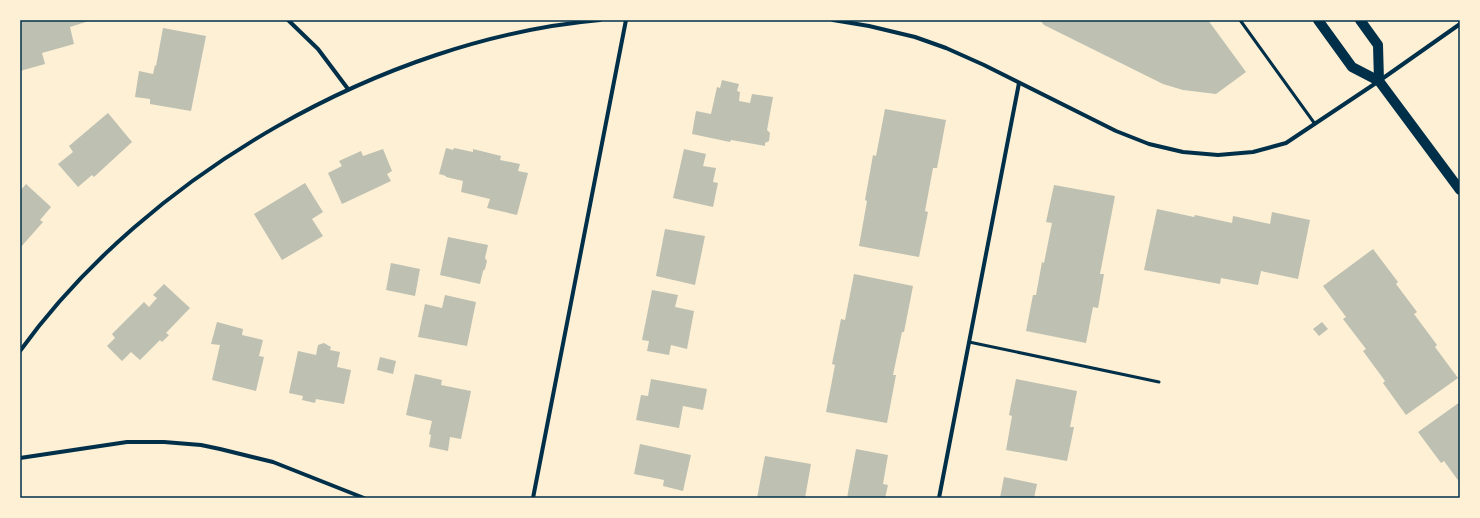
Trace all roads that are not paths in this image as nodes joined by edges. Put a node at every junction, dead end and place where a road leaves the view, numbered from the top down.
1 (288, 20) edge
2 (600, 20) edge
3 (626, 20) edge
4 (833, 20) edge
5 (1240, 20) edge
6 (1318, 20) edge
7 (1360, 20) edge
8 (1460, 24) edge
9 (1379, 81) junction
10 (1019, 83) junction
11 (348, 89) junction
12 (1315, 125) junction
13 (1460, 190) edge
14 (969, 342) junction
15 (20, 351) edge
16 (1159, 382) dead end
17 (20, 458) edge
18 (364, 498) edge
19 (533, 498) edge
20 (939, 498) edge

1 - 11 street
2 - 11 street
3 - 19 street
4 - 10 street
5 - 12 lane
6 - 9 main road
7 - 9 main road
8 - 9 street
9 - 12 street
9 - 13 main road
10 - 12 street
10 - 14 street
11 - 15 street
14 - 16 lane
14 - 20 street
17 - 18 street

